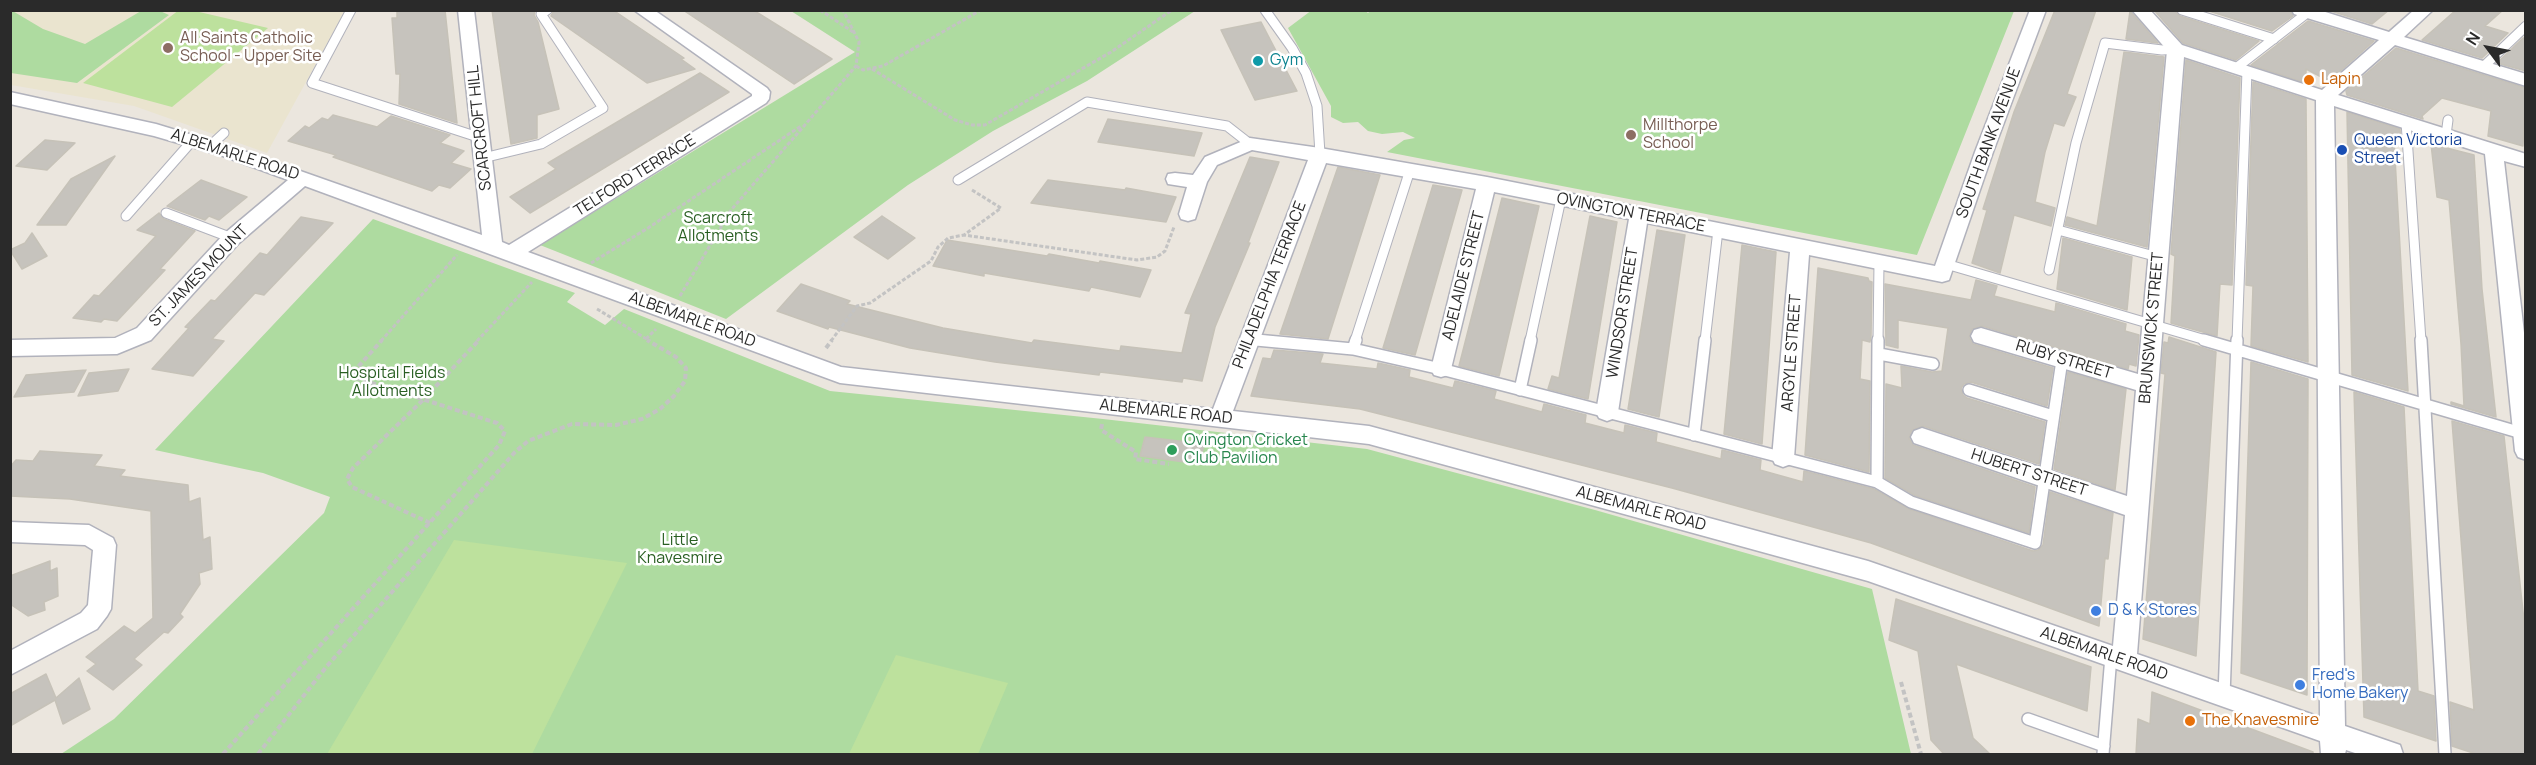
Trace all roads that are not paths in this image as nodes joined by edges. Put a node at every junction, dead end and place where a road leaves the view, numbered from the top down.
1 (351, 10) edge
2 (466, 10) edge
3 (547, 10) edge
4 (642, 10) edge
5 (1264, 10) edge
6 (2038, 10) edge
7 (2140, 10) edge
8 (2182, 10) edge
9 (2425, 10) edge
10 (2306, 11) edge
11 (2526, 26) edge
12 (2521, 36) edge
13 (2274, 39) junction
14 (2392, 39) junction
15 (2176, 49) junction
16 (2483, 67) junction
17 (2242, 70) junction
18 (2526, 80) edge
19 (2325, 96) junction
20 (10, 98) edge
21 (2406, 122) junction
22 (224, 133) dead end
23 (481, 138) junction
24 (201, 144) junction
25 (1250, 144) junction
26 (2494, 151) junction
27 (1320, 154) junction
28 (483, 158) junction
29 (2526, 161) edge
30 (1410, 170) junction
31 (303, 178) junction
32 (1175, 179) dead end
33 (958, 180) road end
34 (1198, 182) junction
35 (1487, 184) junction
36 (1561, 199) junction
37 (166, 213) dead end
38 (1188, 213) road end
39 (1639, 214) junction
40 (126, 216) dead end
41 (1719, 230) junction
42 (2058, 231) junction
43 (232, 238) junction
44 (493, 246) junction
45 (1800, 247) junction
46 (511, 252) junction
47 (2158, 257) junction
48 (1880, 263) junction
49 (1944, 270) junction
50 (2049, 270) dead end
51 (2152, 326) junction
52 (1981, 336) dead end
53 (1249, 339) junction
54 (10, 348) edge
55 (1353, 349) junction
56 (2236, 351) junction
57 (1879, 354) junction
58 (2062, 360) junction
59 (1933, 363) dead end
60 (1441, 369) junction
61 (2329, 376) junction
62 (2147, 385) junction
63 (1520, 390) junction
64 (1969, 390) dead end
65 (2426, 406) junction
66 (1606, 412) junction
67 (2053, 416) junction
68 (1220, 417) junction
69 (1694, 435) junction
70 (1922, 437) dead end
71 (2525, 440) edge
72 (1784, 458) junction
73 (2044, 478) junction
74 (1877, 482) junction
75 (2137, 509) junction
76 (10, 532) edge
77 (2117, 658) junction
78 (10, 664) edge
79 (2224, 696) junction
80 (2028, 719) dead end
81 (2332, 744) edge
82 (2103, 750) edge
83 (2391, 754) edge
84 (2445, 754) edge

1 - 23 lane
2 - 23 street, SCARCROFT HILL
3 - 28 lane
4 - 46 street, TELFORD TERRACE
5 - 27 lane
6 - 49 street, SOUTH BANK AVENUE
7 - 15 street
8 - 13 lane
9 - 14 street
10 - 13 lane
10 - 14 street
11 - 12 lane
12 - 16 lane
13 - 17 lane
14 - 16 street
14 - 19 street
15 - 17 street
15 - 42 lane
15 - 47 street, BRUNSWICK STREET
16 - 18 street
17 - 19 street
17 - 56 lane
19 - 21 street
19 - 61 street
20 - 24 street, ALBEMARLE ROAD
21 - 26 street
21 - 65 lane
22 - 24 lane
23 - 28 street, SCARCROFT HILL
24 - 31 street, ALBEMARLE ROAD
24 - 40 lane
25 - 27 street, OVINGTON TERRACE
25 - 33 lane
25 - 34 street
26 - 29 street
26 - 71 street
27 - 30 street, OVINGTON TERRACE
27 - 53 street, PHILADELPHIA TERRACE
28 - 44 street, SCARCROFT HILL
30 - 35 street, OVINGTON TERRACE
30 - 55 lane
31 - 43 street, ST. JAMES MOUNT
31 - 44 street, ALBEMARLE ROAD
32 - 34 street
34 - 38 street
35 - 36 street, OVINGTON TERRACE
35 - 60 street, ADELAIDE STREET
36 - 39 street, OVINGTON TERRACE
36 - 63 lane
37 - 43 lane
39 - 41 street, OVINGTON TERRACE
39 - 66 street, WINDSOR STREET
41 - 45 street, OVINGTON TERRACE
41 - 69 lane
42 - 47 lane
42 - 50 lane
43 - 54 street, ST. JAMES MOUNT
44 - 46 street, ALBEMARLE ROAD
45 - 48 street, OVINGTON TERRACE
45 - 72 street, ARGYLE STREET
46 - 68 street, ALBEMARLE ROAD
47 - 51 street, BRUNSWICK STREET
48 - 49 street, OVINGTON TERRACE
48 - 57 lane
49 - 51 lane
51 - 56 lane
51 - 62 street, BRUNSWICK STREET
52 - 58 street, RUBY STREET
53 - 55 lane
53 - 68 street, PHILADELPHIA TERRACE
55 - 60 lane
56 - 61 lane
56 - 79 lane
57 - 59 lane
57 - 74 lane
58 - 62 street, RUBY STREET
58 - 67 lane
60 - 63 lane
61 - 65 lane
61 - 81 street
62 - 75 street, BRUNSWICK STREET
63 - 66 lane
64 - 67 lane
65 - 71 lane
65 - 84 lane
66 - 69 lane
67 - 73 lane
68 - 77 street, ALBEMARLE ROAD
69 - 72 lane
70 - 73 street, HUBERT STREET
72 - 74 lane
73 - 74 lane
73 - 75 street, HUBERT STREET
75 - 77 street, BRUNSWICK STREET
76 - 78 street
77 - 79 street, ALBEMARLE ROAD
77 - 82 lane
79 - 81 street, ALBEMARLE ROAD
80 - 82 lane
81 - 83 street, ALBEMARLE ROAD

